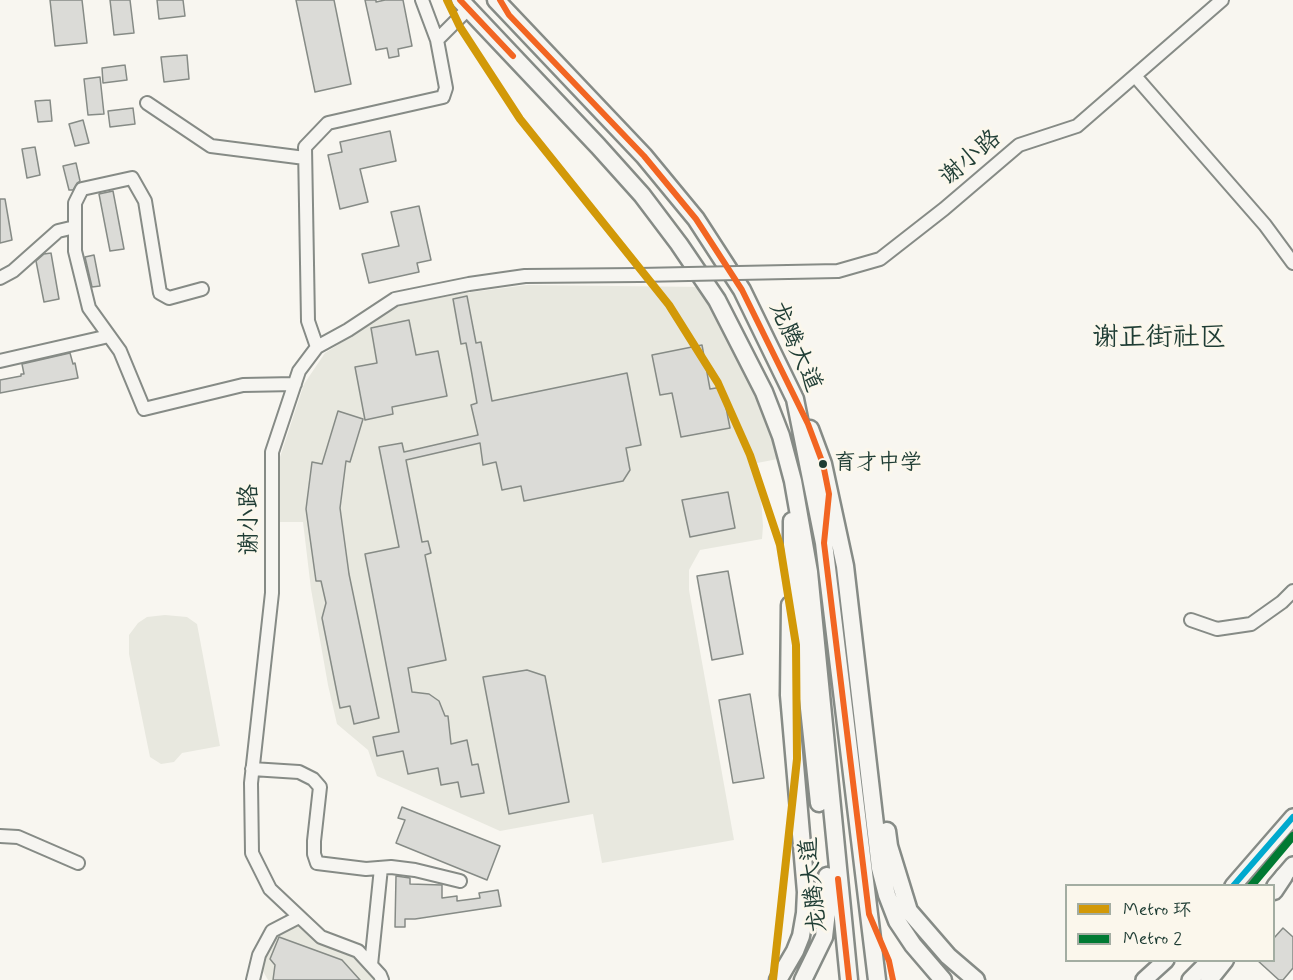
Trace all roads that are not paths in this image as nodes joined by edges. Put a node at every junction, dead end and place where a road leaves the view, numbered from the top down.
1 (422, 0) edge
2 (498, 0) edge
3 (1222, 0) edge
4 (462, 2) edge
5 (437, 40) junction
6 (1135, 75) junction
7 (147, 103) dead end
8 (305, 158) junction
9 (75, 227) junction
10 (1293, 263) edge
11 (0, 278) edge
12 (202, 289) dead end
13 (109, 336) junction
14 (317, 347) junction
15 (0, 361) edge
16 (295, 384) junction
17 (795, 399) junction
18 (793, 481) junction
19 (829, 494) junction
20 (824, 543) junction
21 (792, 547) junction
22 (1293, 591) edge
23 (1191, 620) dead end
24 (252, 769) junction
25 (1293, 817) edge
26 (0, 836) edge
27 (78, 863) dead end
28 (381, 868) junction
29 (460, 881) dead end
30 (1234, 884) edge
31 (299, 917) junction
32 (1164, 962) edge
33 (1222, 962) edge
34 (371, 965) junction
35 (1203, 973) edge
36 (253, 980) edge
37 (382, 980) edge
38 (778, 980) edge
39 (803, 980) edge
40 (849, 980) edge
41 (877, 980) edge
42 (943, 980) edge
43 (976, 980) edge
44 (1144, 980) edge

1 - 5 street
2 - 17 highway, 龙腾大道
3 - 6 street, 谢小路
4 - 5 street
4 - 18 highway, 龙腾大道
5 - 8 street
6 - 10 street
6 - 14 street, 谢小路, bridge
7 - 8 street
8 - 14 street
9 - 11 street
9 - 12 street
9 - 13 street
13 - 15 street
13 - 16 street
14 - 16 street, 谢小路
16 - 24 street, 谢小路
17 - 19 highway
17 - 20 highway, 龙腾大道
18 - 21 highway
18 - 40 highway, 龙腾大道
19 - 20 highway
19 - 42 highway
19 - 43 highway
20 - 41 highway, 龙腾大道
21 - 38 highway
21 - 39 highway
22 - 23 street
24 - 28 street
24 - 31 street, 谢小路
25 - 30 main road
26 - 27 street
28 - 29 street
28 - 34 street
31 - 34 street, 谢小路
31 - 36 street
32 - 44 main road
33 - 35 highway
34 - 37 street, 谢小路

